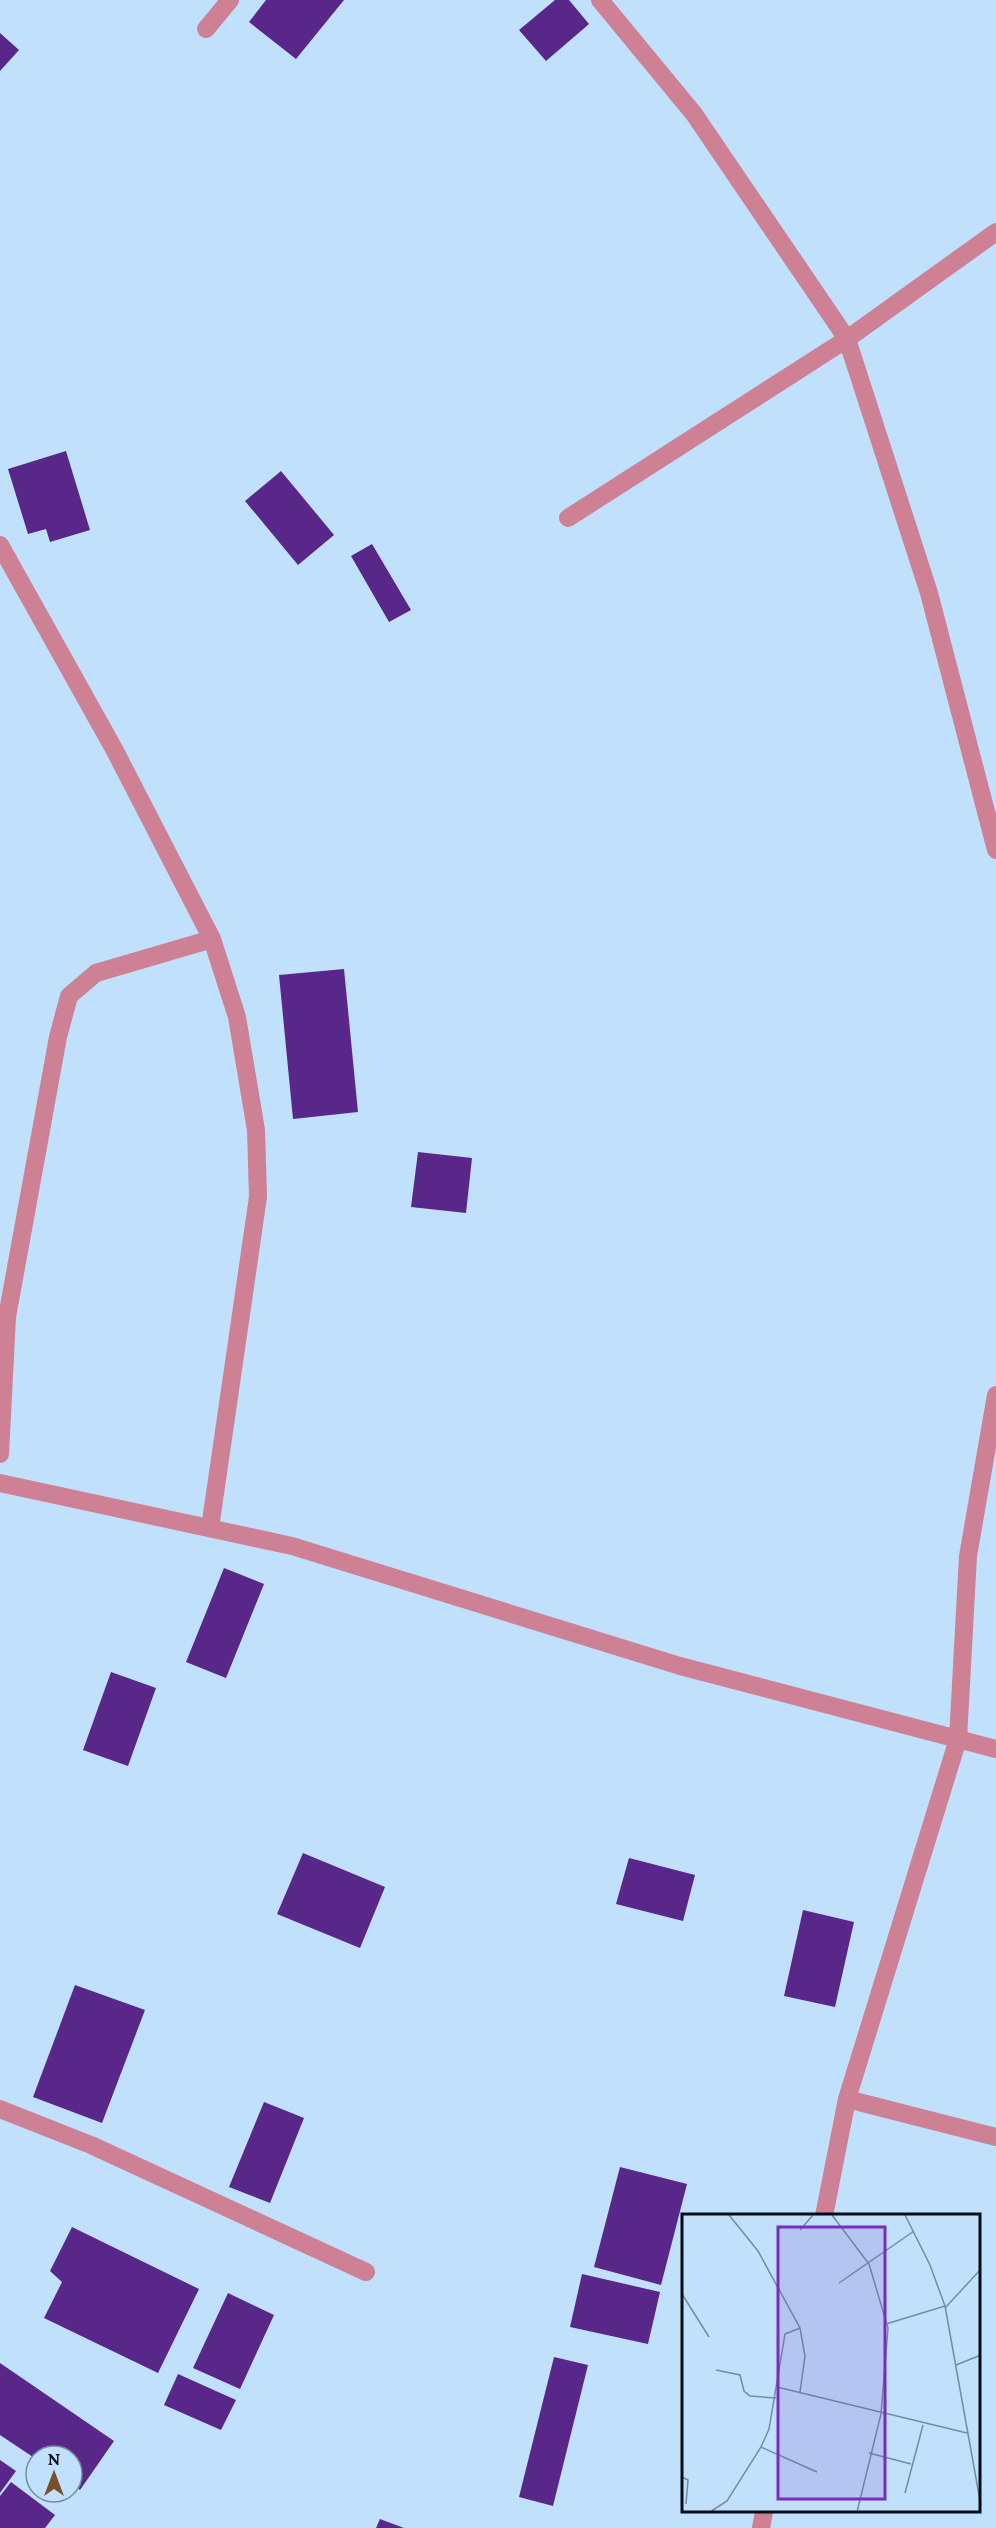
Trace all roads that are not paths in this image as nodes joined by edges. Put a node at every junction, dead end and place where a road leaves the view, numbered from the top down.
1 (230, 0) edge
2 (600, 0) edge
3 (206, 29) dead end
4 (996, 232) edge
5 (847, 339) junction
6 (568, 518) dead end
7 (0, 545) edge
8 (996, 850) edge
9 (212, 939) junction
10 (996, 1395) edge
11 (0, 1454) edge
12 (0, 1483) edge
13 (210, 1528) junction
14 (958, 1739) junction
15 (996, 1749) edge
16 (847, 2099) junction
17 (0, 2109) edge
18 (996, 2137) edge
19 (824, 2214) edge
20 (366, 2272) dead end
21 (764, 2513) edge
22 (761, 2528) edge

1 - 3 street
2 - 5 street
4 - 5 street
5 - 6 street
5 - 8 street
7 - 9 street
9 - 11 street
9 - 13 street
10 - 14 street
12 - 13 street
13 - 14 street
14 - 15 street
14 - 16 street
16 - 18 street
16 - 19 street
17 - 20 street
21 - 22 street

